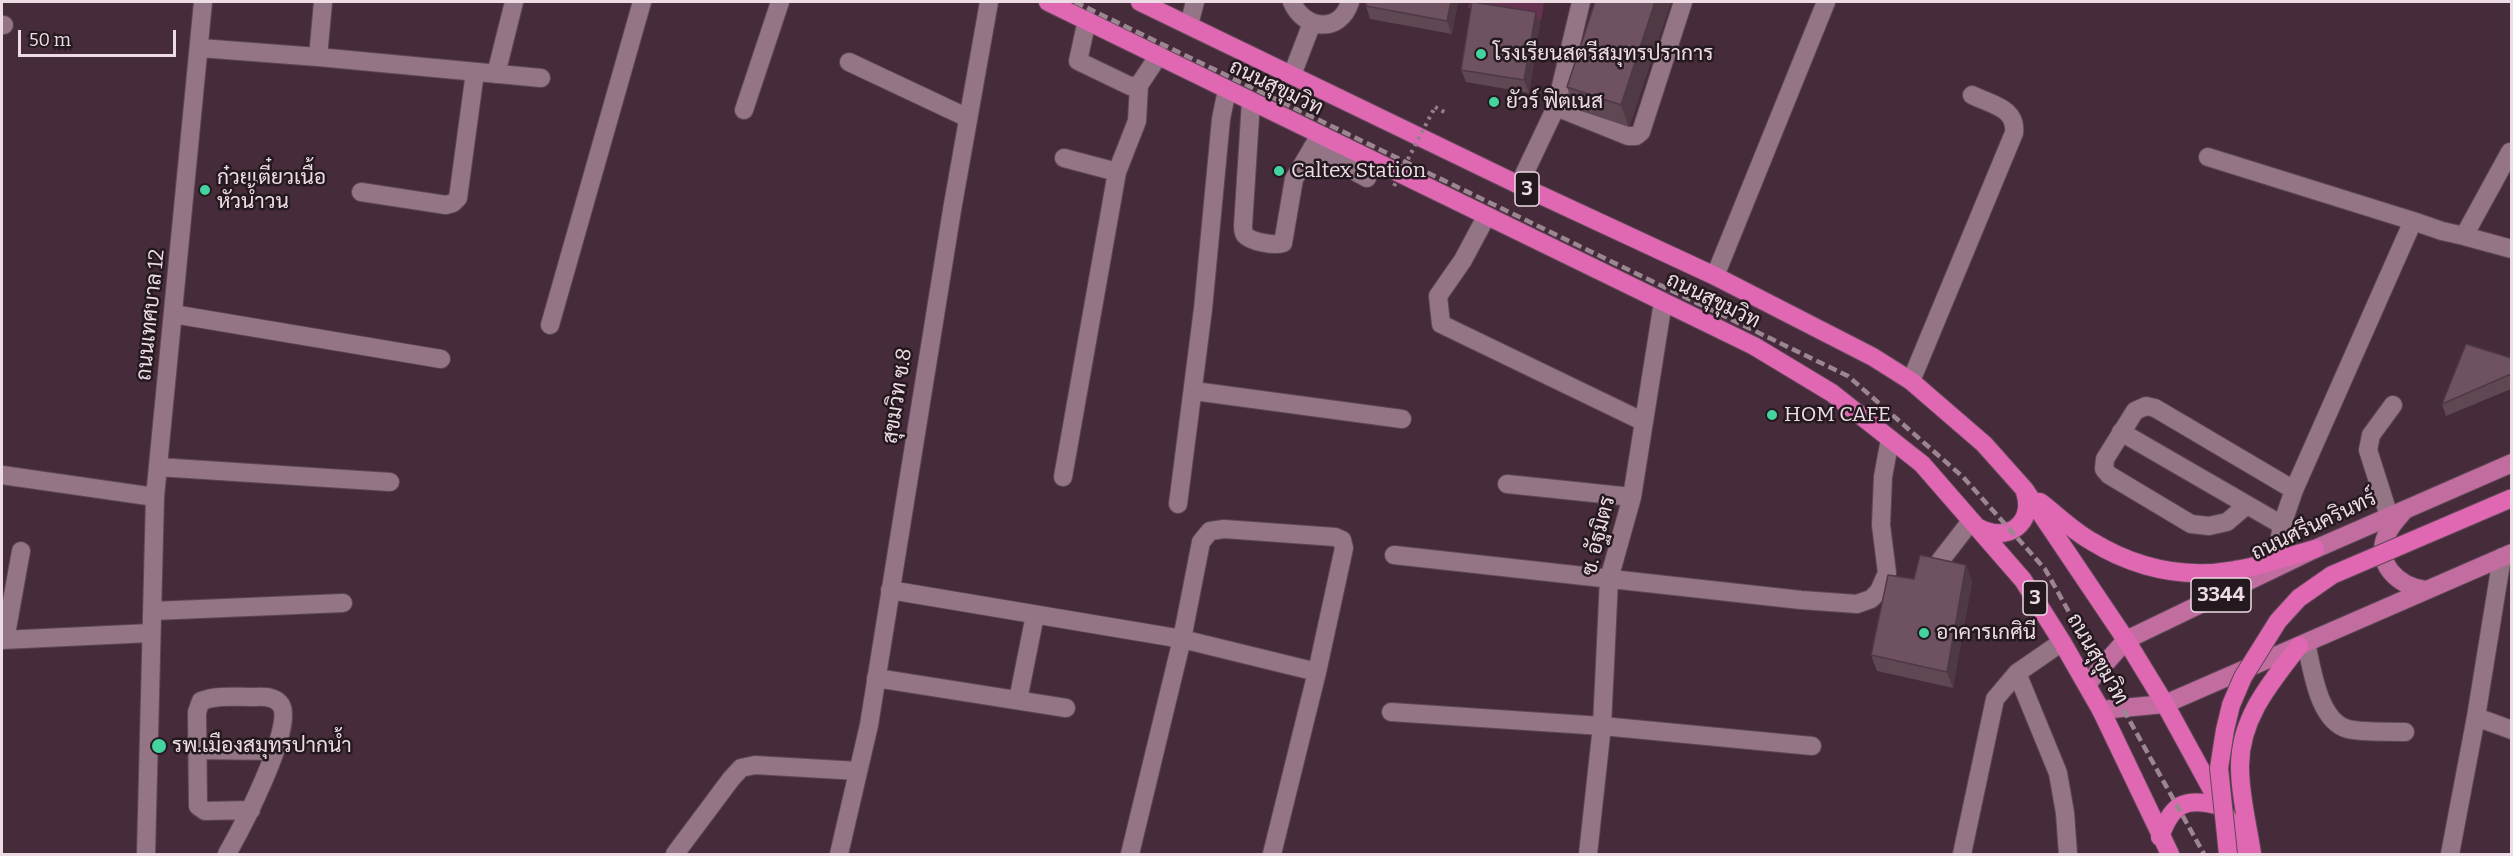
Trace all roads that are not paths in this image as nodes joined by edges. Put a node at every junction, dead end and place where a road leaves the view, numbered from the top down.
1 (202, 2) edge
2 (323, 2) edge
3 (514, 2) edge
4 (642, 2) edge
5 (780, 2) edge
6 (989, 2) edge
7 (1048, 2) edge
8 (1140, 2) edge
9 (1195, 2) edge
10 (1292, 2) edge
11 (1350, 2) edge
12 (1581, 2) edge
13 (1683, 2) edge
14 (1826, 2) edge
15 (1087, 20) junction
16 (1312, 23) junction
17 (1189, 25) junction
18 (1592, 34) edge
19 (200, 48) junction
20 (1159, 55) junction
21 (318, 57) junction
22 (849, 62) dead end
23 (475, 72) junction
24 (496, 74) junction
25 (1292, 75) junction
26 (541, 78) dead end
27 (1139, 85) junction
28 (1227, 90) junction
29 (1972, 95) dead end
30 (1251, 101) junction
31 (1561, 108) junction
32 (744, 110) dead end
33 (968, 118) junction
34 (1316, 142) junction
35 (2510, 152) dead end
36 (2208, 156) dead end
37 (1064, 158) dead end
38 (1117, 172) junction
39 (1367, 178) dead end
40 (1519, 185) junction
41 (362, 192) dead end
42 (1486, 217) junction
43 (2413, 221) junction
44 (2464, 236) junction
45 (2511, 249) edge
46 (1715, 276) junction
47 (1663, 302) junction
48 (173, 314) junction
49 (550, 325) dead end
50 (441, 358) dead end
51 (1911, 381) junction
52 (1194, 392) junction
53 (2393, 405) dead end
54 (1402, 419) dead end
55 (1642, 421) junction
56 (2121, 432) junction
57 (1890, 439) junction
58 (2511, 464) edge
59 (158, 468) junction
60 (2, 475) edge
61 (1063, 477) dead end
62 (390, 482) dead end
63 (1507, 484) dead end
64 (2025, 490) junction
65 (2294, 490) junction
66 (155, 497) junction
67 (1632, 497) junction
68 (2511, 498) edge
69 (1178, 504) dead end
70 (2247, 505) junction
71 (2397, 513) junction
72 (1971, 521) junction
73 (2282, 525) junction
74 (2315, 549) junction
75 (21, 552) dead end
76 (1394, 555) dead end
77 (2507, 555) edge
78 (2276, 560) junction
79 (1940, 561) edge
80 (1609, 579) junction
81 (890, 590) junction
82 (2425, 590) junction
83 (343, 603) dead end
84 (153, 611) junction
85 (1035, 615) junction
86 (151, 633) junction
87 (1182, 639) junction
88 (3, 640) edge
89 (2126, 640) junction
90 (2062, 642) junction
91 (2302, 644) junction
92 (1317, 672) junction
93 (2017, 673) junction
94 (876, 678) junction
95 (2086, 684) junction
96 (1018, 700) junction
97 (2165, 704) junction
98 (1066, 708) dead end
99 (2101, 710) junction
100 (1390, 712) dead end
101 (2476, 717) junction
102 (1602, 726) junction
103 (2511, 730) edge
104 (2405, 732) dead end
105 (1812, 746) dead end
106 (198, 750) junction
107 (275, 751) junction
108 (858, 771) junction
109 (2220, 806) junction
110 (251, 810) junction
111 (2160, 837) junction
112 (146, 855) edge
113 (227, 855) edge
114 (675, 855) edge
115 (839, 855) edge
116 (1130, 855) edge
117 (1272, 855) edge
118 (1588, 855) edge
119 (1962, 855) edge
120 (2068, 855) edge
121 (2170, 855) edge
122 (2228, 855) edge
123 (2247, 855) edge
124 (2252, 855) edge
125 (2450, 855) edge

1 - 19 street, ถนนเทศบาล 12
2 - 21 street
3 - 24 street
4 - 49 street
5 - 32 street
6 - 33 street, สุขมวิท ซ.8
7 - 15 highway, ถนนสุขุมวิท / 3
8 - 17 highway, ถนนสุขุมวิท / 3
9 - 17 street
10 - 16 street
11 - 16 street
12 - 31 street
13 - 31 street
14 - 46 street
15 - 20 highway, ถนนสุขุมวิท / 3
15 - 27 street
16 - 25 street
17 - 25 highway, ถนนสุขุมวิท / 3
18 - 31 street
19 - 21 street
19 - 48 street, ถนนเทศบาล 12
20 - 27 street
20 - 28 highway, ถนนสุขุมวิท / 3
21 - 23 street
22 - 33 street
23 - 24 street
23 - 41 street
24 - 26 street
25 - 40 highway, ถนนสุขุมวิท / 3
27 - 38 street
28 - 30 highway, ถนนสุขุมวิท / 3
28 - 52 street
29 - 51 street
30 - 34 highway, ถนนสุขุมวิท / 3
30 - 34 street
31 - 40 street
33 - 81 street, สุขมวิท ซ.8
34 - 39 street
34 - 42 highway, ถนนสุขุมวิท / 3
35 - 44 street
36 - 43 street
37 - 38 street
38 - 61 street
40 - 46 highway, ถนนสุขุมวิท / 3
42 - 47 highway, ถนนสุขุมวิท / 3
42 - 55 street
43 - 44 street
43 - 65 street
44 - 45 street
46 - 51 highway, ถนนสุขุมวิท / 3
47 - 55 street, ซ. อัฐมิตร
47 - 57 highway, ถนนสุขุมวิท / 3
48 - 50 street
48 - 59 street, ถนนเทศบาล 12
51 - 64 highway, ถนนสุขุมวิท / 3
52 - 54 street
52 - 69 street
53 - 71 street
55 - 67 street, ซ. อัฐมิตร
56 - 65 street
56 - 70 street
56 - 70 street
57 - 72 highway, ถนนสุขุมวิท / 3
57 - 80 street
58 - 71 main road, ถนนศรีนครินทร์ / 3344
59 - 62 street
59 - 66 street, ถนนเทศบาล 12
60 - 66 street
63 - 67 street
64 - 72 highway
64 - 78 highway
64 - 89 highway, ถนนสุขุมวิท / 3
65 - 73 street
66 - 84 street, ถนนเทศบาล 12
67 - 80 street, ซ. อัฐมิตร
68 - 122 highway, bridge
70 - 73 street
71 - 74 main road, ถนนศรีนครินทร์ / 3344
71 - 82 main road
72 - 79 street
72 - 90 highway, ถนนสุขุมวิท / 3
73 - 78 street
74 - 78 highway
74 - 89 main road, ถนนศรีนครินทร์ / 3344
75 - 88 street
76 - 80 street
77 - 82 main road
77 - 101 street
80 - 102 street, ซ. อัฐมิตร
81 - 85 street
81 - 94 street, สุขมวิท ซ.8
82 - 91 main road
83 - 84 street
84 - 86 street, ถนนเทศบาล 12
85 - 87 street
85 - 96 street
86 - 88 street
86 - 112 street, ถนนเทศบาล 12
87 - 92 street
87 - 92 street
87 - 116 street
89 - 95 main road, ถนนศรีนครินทร์ / 3344
89 - 97 highway, ถนนสุขุมวิท / 3
90 - 93 street
90 - 95 highway, ถนนสุขุมวิท / 3
91 - 97 main road
91 - 104 street
91 - 124 highway
92 - 117 street
93 - 119 street
93 - 120 street
94 - 96 street
94 - 108 street, สุขมวิท ซ.8
95 - 99 highway, ถนนสุขุมวิท / 3
96 - 98 street
97 - 99 main road
97 - 109 highway, ถนนสุขุมวิท / 3
99 - 111 highway, ถนนสุขุมวิท / 3
100 - 102 street
101 - 103 street
101 - 125 street
102 - 105 street
102 - 118 street, ซ. อัฐมิตร
106 - 107 street
106 - 107 street
106 - 110 street
107 - 110 street
108 - 114 street
108 - 115 street, สุขมวิท ซ.8
109 - 111 highway
109 - 123 highway, ถนนสุขุมวิท / 3
110 - 113 street
111 - 121 highway, ถนนสุขุมวิท / 3

